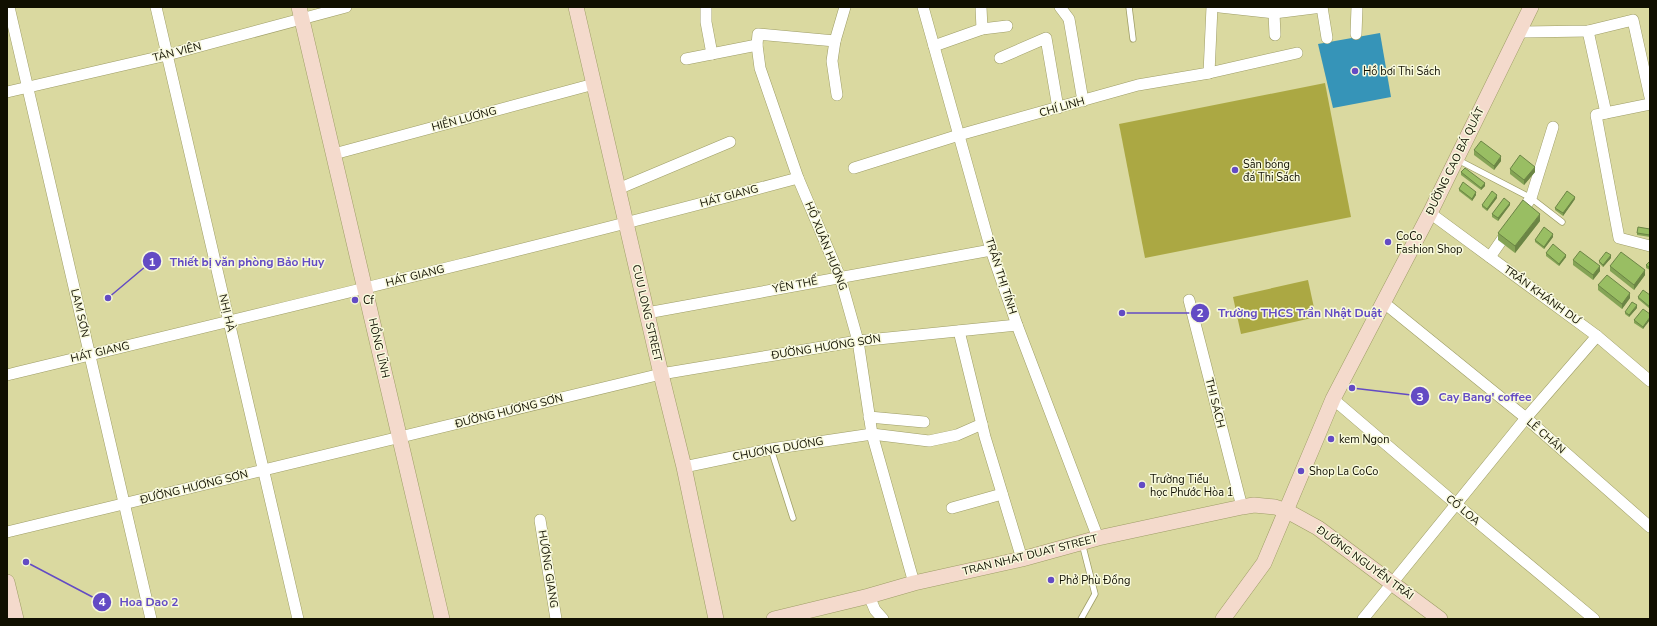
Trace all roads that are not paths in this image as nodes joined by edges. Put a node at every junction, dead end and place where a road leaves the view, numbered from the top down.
1 (9, 7) edge
2 (156, 7) edge
3 (346, 7) edge
4 (576, 7) edge
5 (706, 7) edge
6 (845, 7) edge
7 (923, 7) edge
8 (981, 7) edge
9 (1060, 7) edge
10 (1129, 7) edge
11 (1212, 7) edge
12 (1220, 7) edge
13 (1322, 7) edge
14 (1357, 7) edge
15 (1531, 7) edge
16 (301, 13) edge
17 (1274, 13) junction
18 (1006, 26) dead end
19 (982, 29) junction
20 (1588, 30) junction
21 (1520, 32) junction
22 (1356, 34) dead end
23 (1275, 35) dead end
24 (1327, 38) dead end
25 (1133, 39) dead end
26 (835, 42) junction
27 (757, 45) junction
28 (934, 46) junction
29 (1297, 53) dead end
30 (712, 54) junction
31 (167, 55) junction
32 (1000, 58) dead end
33 (686, 59) dead end
34 (1209, 73) junction
35 (594, 84) junction
36 (28, 87) junction
37 (7, 92) edge
38 (837, 95) dead end
39 (1650, 97) edge
40 (1083, 101) junction
41 (1650, 104) edge
42 (1058, 108) junction
43 (1606, 113) junction
44 (1553, 127) dead end
45 (959, 135) junction
46 (730, 142) dead end
47 (334, 154) junction
48 (1456, 159) junction
49 (854, 168) dead end
50 (798, 178) junction
51 (618, 189) junction
52 (1530, 198) junction
53 (1430, 213) junction
54 (1562, 222) dead end
55 (626, 224) junction
56 (1650, 246) edge
57 (991, 250) junction
58 (1490, 257) junction
59 (840, 277) junction
60 (365, 289) junction
61 (1189, 300) dead end
62 (1383, 302) junction
63 (647, 313) junction
64 (229, 322) junction
65 (1017, 325) junction
66 (959, 331) junction
67 (1597, 336) junction
68 (858, 341) junction
69 (90, 355) junction
70 (661, 374) junction
71 (7, 375) edge
72 (1650, 381) edge
73 (1333, 399) junction
74 (869, 417) junction
75 (1526, 418) junction
76 (924, 422) dead end
77 (982, 424) junction
78 (872, 434) junction
79 (400, 437) junction
80 (771, 449) junction
81 (684, 467) junction
82 (264, 470) junction
83 (1002, 494) junction
84 (125, 504) junction
85 (1456, 504) junction
86 (1242, 507) junction
87 (952, 508) dead end
88 (1287, 511) junction
89 (793, 518) dead end
90 (540, 520) dead end
91 (1650, 526) edge
92 (7, 532) edge
93 (1098, 538) junction
94 (1082, 543) junction
95 (1022, 559) junction
96 (7, 582) edge
97 (1392, 582) junction
98 (914, 583) junction
99 (869, 596) junction
100 (16, 619) edge
101 (152, 619) edge
102 (298, 619) edge
103 (442, 619) edge
104 (556, 619) edge
105 (716, 619) edge
106 (774, 619) edge
107 (883, 619) edge
108 (1081, 619) edge
109 (1222, 619) edge
110 (1363, 619) edge
111 (1440, 619) edge
112 (1594, 619) edge

1 - 36 street, LAM SƠN
2 - 31 street, NHỊ HÀ
3 - 16 street, TẢN VIÊN
4 - 35 street, CUU LONG STREET
5 - 30 street
6 - 26 street
7 - 28 street, TRẦN THỊ TÍNH
8 - 19 street
9 - 40 street
10 - 25 lane
11 - 34 street
12 - 17 street
13 - 17 street
13 - 24 street
14 - 22 street
15 - 21 street, ĐƯỜNG CAO BÁ QUÁT
16 - 31 street, TẢN VIÊN
16 - 47 street, HỒNG LĨNH
17 - 23 street
18 - 19 street
19 - 28 street
20 - 21 street
20 - 39 street
20 - 43 street
21 - 48 street, ĐƯỜNG CAO BÁ QUÁT
26 - 27 street
26 - 38 street
27 - 30 street
27 - 50 street, HỒ XUÂN HƯƠNG
28 - 45 street, TRẦN THỊ TÍNH
29 - 34 street, CHÍ LINH
30 - 33 street
31 - 36 street, TẢN VIÊN
31 - 64 street, NHỊ HÀ
32 - 42 street
34 - 40 street, CHÍ LINH
35 - 47 street, HIỀN LƯƠNG
35 - 51 street, CUU LONG STREET
36 - 37 street, TẢN VIÊN
36 - 69 street, LAM SƠN
40 - 42 street, CHÍ LINH
41 - 43 street
42 - 45 street, CHÍ LINH
43 - 56 street
44 - 52 street
45 - 49 street, CHÍ LINH
45 - 57 street, TRẦN THỊ TÍNH
46 - 51 street
47 - 60 street, HỒNG LĨNH
48 - 52 lane
48 - 53 street, ĐƯỜNG CAO BÁ QUÁT
50 - 55 street, HÁT GIANG
50 - 59 street, HỒ XUÂN HƯƠNG
51 - 55 street, CUU LONG STREET
52 - 54 lane
52 - 58 street
53 - 58 street, TRẦN KHÁNH DƯ
53 - 62 street, ĐƯỜNG CAO BÁ QUÁT
55 - 60 street, HÁT GIANG
55 - 63 street, CUU LONG STREET
57 - 59 street, YÊN THẾ
57 - 65 street, TRẦN THỊ TÍNH
58 - 67 street, TRẦN KHÁNH DƯ
59 - 63 street, YÊN THẾ
59 - 68 street, HỒ XUÂN HƯƠNG
60 - 64 street, HÁT GIANG
60 - 79 street, HỒNG LĨNH
61 - 86 street, THI SÁCH
62 - 73 street, ĐƯỜNG CAO BÁ QUÁT
62 - 75 street, LÊ CHÂN
63 - 70 street, CUU LONG STREET
64 - 69 street, HÁT GIANG
64 - 82 street, NHỊ HÀ
65 - 66 street, ĐƯỜNG HƯƠNG SƠN
65 - 93 street, TRẦN THỊ TÍNH
66 - 68 street, ĐƯỜNG HƯƠNG SƠN
66 - 77 street
67 - 72 street, TRẦN KHÁNH DƯ
67 - 75 street
68 - 70 street, ĐƯỜNG HƯƠNG SƠN
68 - 74 street, HỒ XUÂN HƯƠNG
69 - 71 street, HÁT GIANG
69 - 84 street, LAM SƠN
70 - 79 street, ĐƯỜNG HƯƠNG SƠN
70 - 81 street, CUU LONG STREET
73 - 85 street, CỔ LOA
73 - 88 street, ĐƯỜNG CAO BÁ QUÁT
74 - 76 street
74 - 78 street, HỒ XUÂN HƯƠNG
75 - 85 street
75 - 91 street, LÊ CHÂN
77 - 78 street, CHƯƠNG DƯƠNG
77 - 83 street
78 - 80 street, CHƯƠNG DƯƠNG
78 - 98 street, HỒ XUÂN HƯƠNG
79 - 82 street, ĐƯỜNG HƯƠNG SƠN
79 - 103 street, HỒNG LĨNH
80 - 81 street, CHƯƠNG DƯƠNG
80 - 89 lane
81 - 105 street, CUU LONG STREET
82 - 84 street, ĐƯỜNG HƯƠNG SƠN
82 - 102 street, NHỊ HÀ
83 - 87 street
83 - 95 street
84 - 92 street, ĐƯỜNG HƯƠNG SƠN
84 - 101 street, LAM SƠN
85 - 97 street
85 - 112 street, CỔ LOA
86 - 88 street, TRAN NHAT DUAT STREET
86 - 93 street, TRAN NHAT DUAT STREET
88 - 97 street, ĐƯỜNG NGUYỄN TRÃI
88 - 109 street, ĐƯỜNG CAO BÁ QUÁT
90 - 104 street, HƯƠNG GIANG
93 - 94 street, TRAN NHAT DUAT STREET
94 - 95 street, TRAN NHAT DUAT STREET
94 - 108 lane
95 - 98 street, TRAN NHAT DUAT STREET
96 - 100 street
97 - 110 street
97 - 111 street, ĐƯỜNG NGUYỄN TRÃI
98 - 99 street, TRAN NHAT DUAT STREET
99 - 106 street, TRAN NHAT DUAT STREET
99 - 107 street

